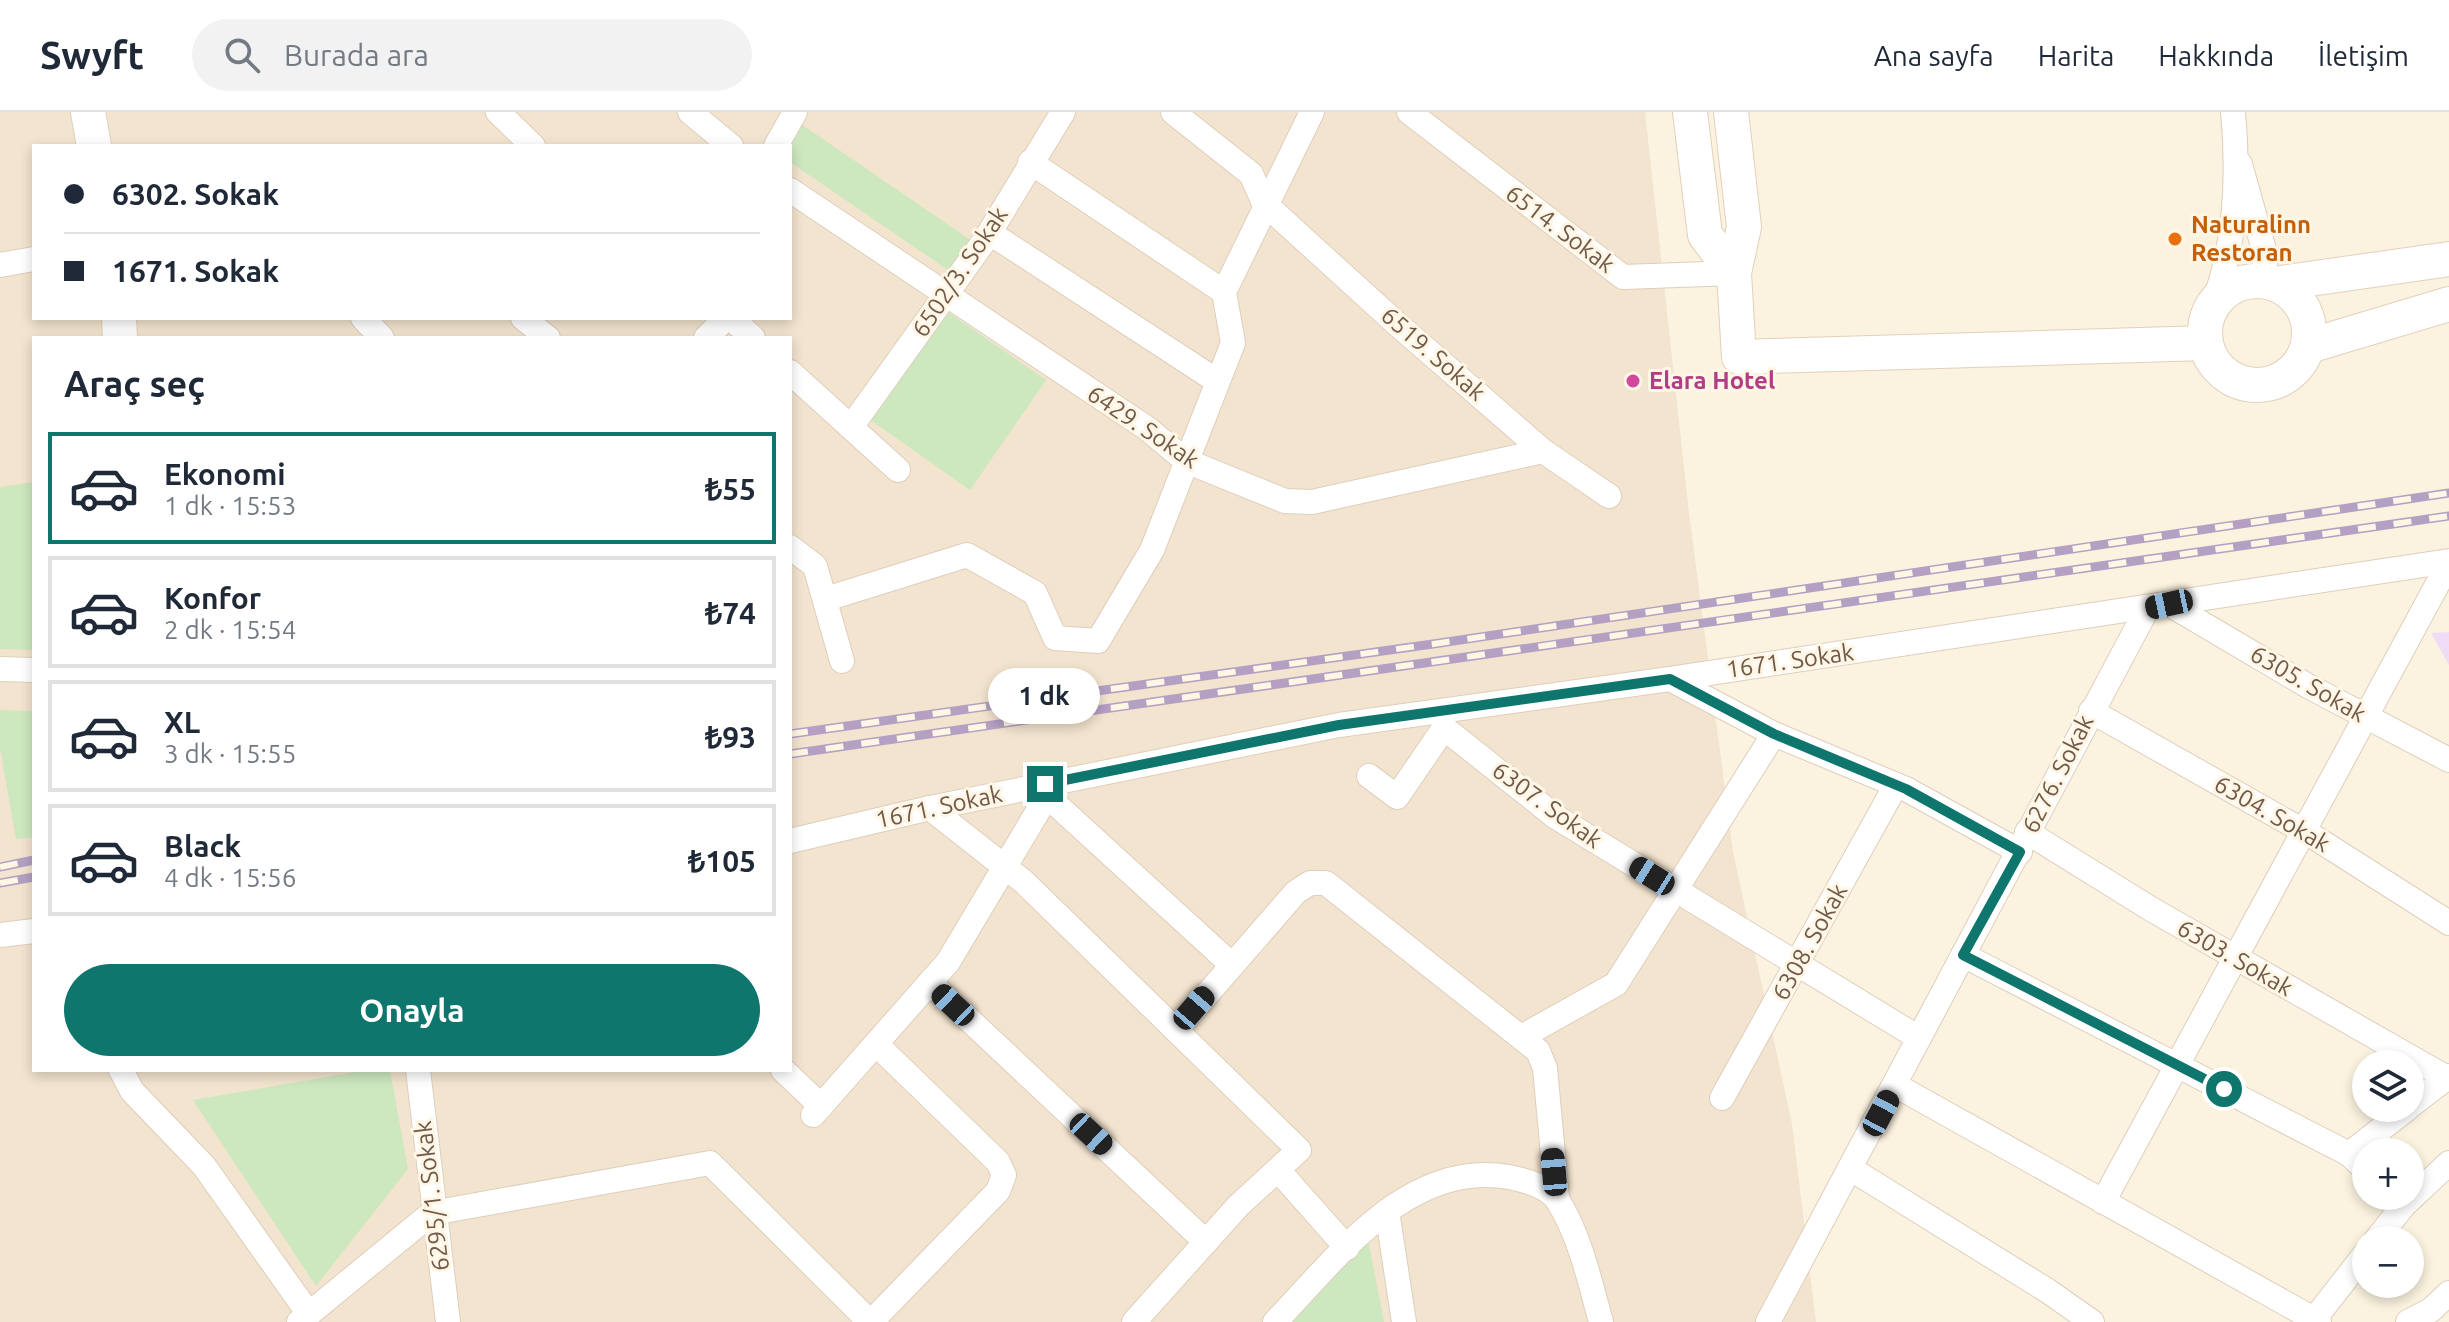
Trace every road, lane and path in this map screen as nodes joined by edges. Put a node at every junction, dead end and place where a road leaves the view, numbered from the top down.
1 (498, 112) edge
2 (690, 112) edge
3 (795, 112) edge
4 (1063, 112) edge
5 (1173, 112) edge
6 (1312, 112) edge
7 (1409, 112) edge
8 (1690, 112) edge
9 (1731, 112) edge
10 (2233, 112) edge
11 (531, 144) edge
12 (729, 144) edge
13 (777, 144) edge
14 (2237, 155) junction
15 (1030, 162) junction
16 (792, 191) edge
17 (1264, 203) junction
18 (990, 233) junction
19 (32, 259) edge
20 (2449, 259) edge
21 (0, 265) edge
22 (1734, 273) junction
23 (2270, 284) junction
24 (1224, 292) junction
25 (947, 296) junction
26 (2449, 304) edge
27 (2213, 305) junction
28 (365, 320) edge
29 (526, 320) edge
30 (726, 320) edge
31 (730, 320) edge
32 (380, 336) edge
33 (546, 336) edge
34 (708, 336) edge
35 (750, 336) edge
36 (2206, 343) junction
37 (2309, 346) junction
38 (792, 374) edge
39 (1217, 381) junction
40 (851, 427) junction
41 (1543, 451) junction
42 (1186, 461) junction
43 (898, 470) dead end
44 (1609, 496) dead end
45 (792, 549) edge
46 (2449, 562) edge
47 (826, 599) junction
48 (2158, 606) junction
49 (842, 661) dead end
50 (0, 669) edge
51 (32, 670) edge
52 (1670, 679) junction
53 (2091, 711) junction
54 (2368, 718) junction
55 (1774, 734) junction
56 (2449, 760) edge
57 (1369, 776) dead end
58 (1896, 785) junction
59 (1046, 790) junction
60 (930, 808) junction
61 (2305, 832) junction
62 (792, 841) edge
63 (2023, 842) junction
64 (1004, 867) junction
65 (1676, 890) junction
66 (2449, 923) edge
67 (32, 931) edge
68 (0, 935) edge
69 (1963, 955) junction
70 (2236, 959) junction
71 (1232, 965) junction
72 (1798, 966) junction
73 (930, 983) junction
74 (1176, 1030) junction
75 (1521, 1037) junction
76 (1919, 1038) junction
77 (876, 1044) junction
78 (2178, 1064) junction
79 (122, 1072) edge
80 (418, 1072) edge
81 (785, 1072) edge
82 (2448, 1077) edge
83 (1895, 1085) junction
84 (2424, 1095) edge
85 (1722, 1098) dead end
86 (2395, 1122) edge
87 (2380, 1138) edge
88 (2352, 1159) edge
89 (2449, 1163) edge
90 (1851, 1169) junction
91 (1278, 1170) junction
92 (2424, 1182) edge
93 (1557, 1198) junction
94 (2103, 1202) junction
95 (1387, 1211) junction
96 (432, 1213) junction
97 (1206, 1242) junction
98 (1347, 1248) junction
99 (2352, 1272) edge
100 (2449, 1293) edge
101 (304, 1318) edge
102 (2315, 1321) edge
103 (448, 1322) edge
104 (870, 1322) edge
105 (1134, 1322) edge
106 (1275, 1322) edge
107 (1404, 1322) edge
108 (1601, 1322) edge
109 (1768, 1322) edge
110 (2092, 1322) edge
111 (2408, 1322) edge

1 - 11 street
2 - 12 street
3 - 13 street
4 - 15 street, 6502/3. Sokak
5 - 17 street, 6519. Sokak
6 - 17 street
7 - 22 street, 6514. Sokak
8 - 22 street
9 - 22 street
10 - 14 street
14 - 23 street
14 - 27 street
15 - 18 street, 6502/3. Sokak
15 - 24 street
16 - 25 street, 6429. Sokak
17 - 24 street
17 - 41 street, 6519. Sokak
18 - 25 street, 6502/3. Sokak
18 - 39 street
19 - 21 street
20 - 23 street
22 - 36 street
23 - 27 street
23 - 37 street
24 - 39 street
25 - 40 street, 6502/3. Sokak
25 - 42 street, 6429. Sokak
26 - 37 street
27 - 36 street
28 - 32 street
29 - 33 street
30 - 34 street
31 - 35 street
36 - 37 street
38 - 40 street
39 - 42 street
40 - 43 street
41 - 42 street, 6429. Sokak
41 - 44 street, 6519. Sokak
42 - 47 street
45 - 47 street
46 - 48 street, 1671. Sokak
46 - 54 street
47 - 49 street
48 - 52 street, 1671. Sokak
48 - 53 street, 6276. Sokak
48 - 54 street, 6305. Sokak
50 - 51 street
52 - 55 street, 6303. Sokak
52 - 59 street, 1671. Sokak
53 - 61 street, 6304. Sokak
53 - 63 street, 6276. Sokak
54 - 56 street, 6305. Sokak
54 - 61 street
55 - 58 street, 6303. Sokak
55 - 65 street
57 - 65 street, 6307. Sokak
58 - 63 street, 6303. Sokak
58 - 72 street, 6308. Sokak
59 - 60 street, 1671. Sokak
59 - 64 street
59 - 71 street
60 - 62 street, 1671. Sokak
60 - 64 street
61 - 66 street, 6304. Sokak
61 - 70 street
63 - 69 street, 6276. Sokak
63 - 70 street, 6303. Sokak
64 - 73 street
64 - 74 street
65 - 72 street, 6307. Sokak
65 - 75 street
67 - 68 street
69 - 76 street, 6276. Sokak
69 - 78 street
70 - 78 street
70 - 82 street, 6303. Sokak
71 - 74 street
71 - 75 street
72 - 76 street, 6307. Sokak
72 - 85 street, 6308. Sokak
73 - 77 street
73 - 97 street
74 - 91 street
75 - 93 street
76 - 83 street, 6276. Sokak
77 - 81 street
77 - 104 street
78 - 88 street
78 - 94 street
79 - 101 street
80 - 96 street, 6295/1. Sokak
82 - 84 street
83 - 90 street, 6276. Sokak
83 - 94 street
86 - 87 street
89 - 92 street
90 - 109 street, 6276. Sokak
90 - 110 street
91 - 97 street
91 - 98 street
93 - 95 street
93 - 108 street
94 - 102 street
95 - 98 street
95 - 107 street
96 - 101 street
96 - 103 street, 6295/1. Sokak
96 - 104 street
97 - 105 street
98 - 106 street
99 - 102 street
100 - 111 street

